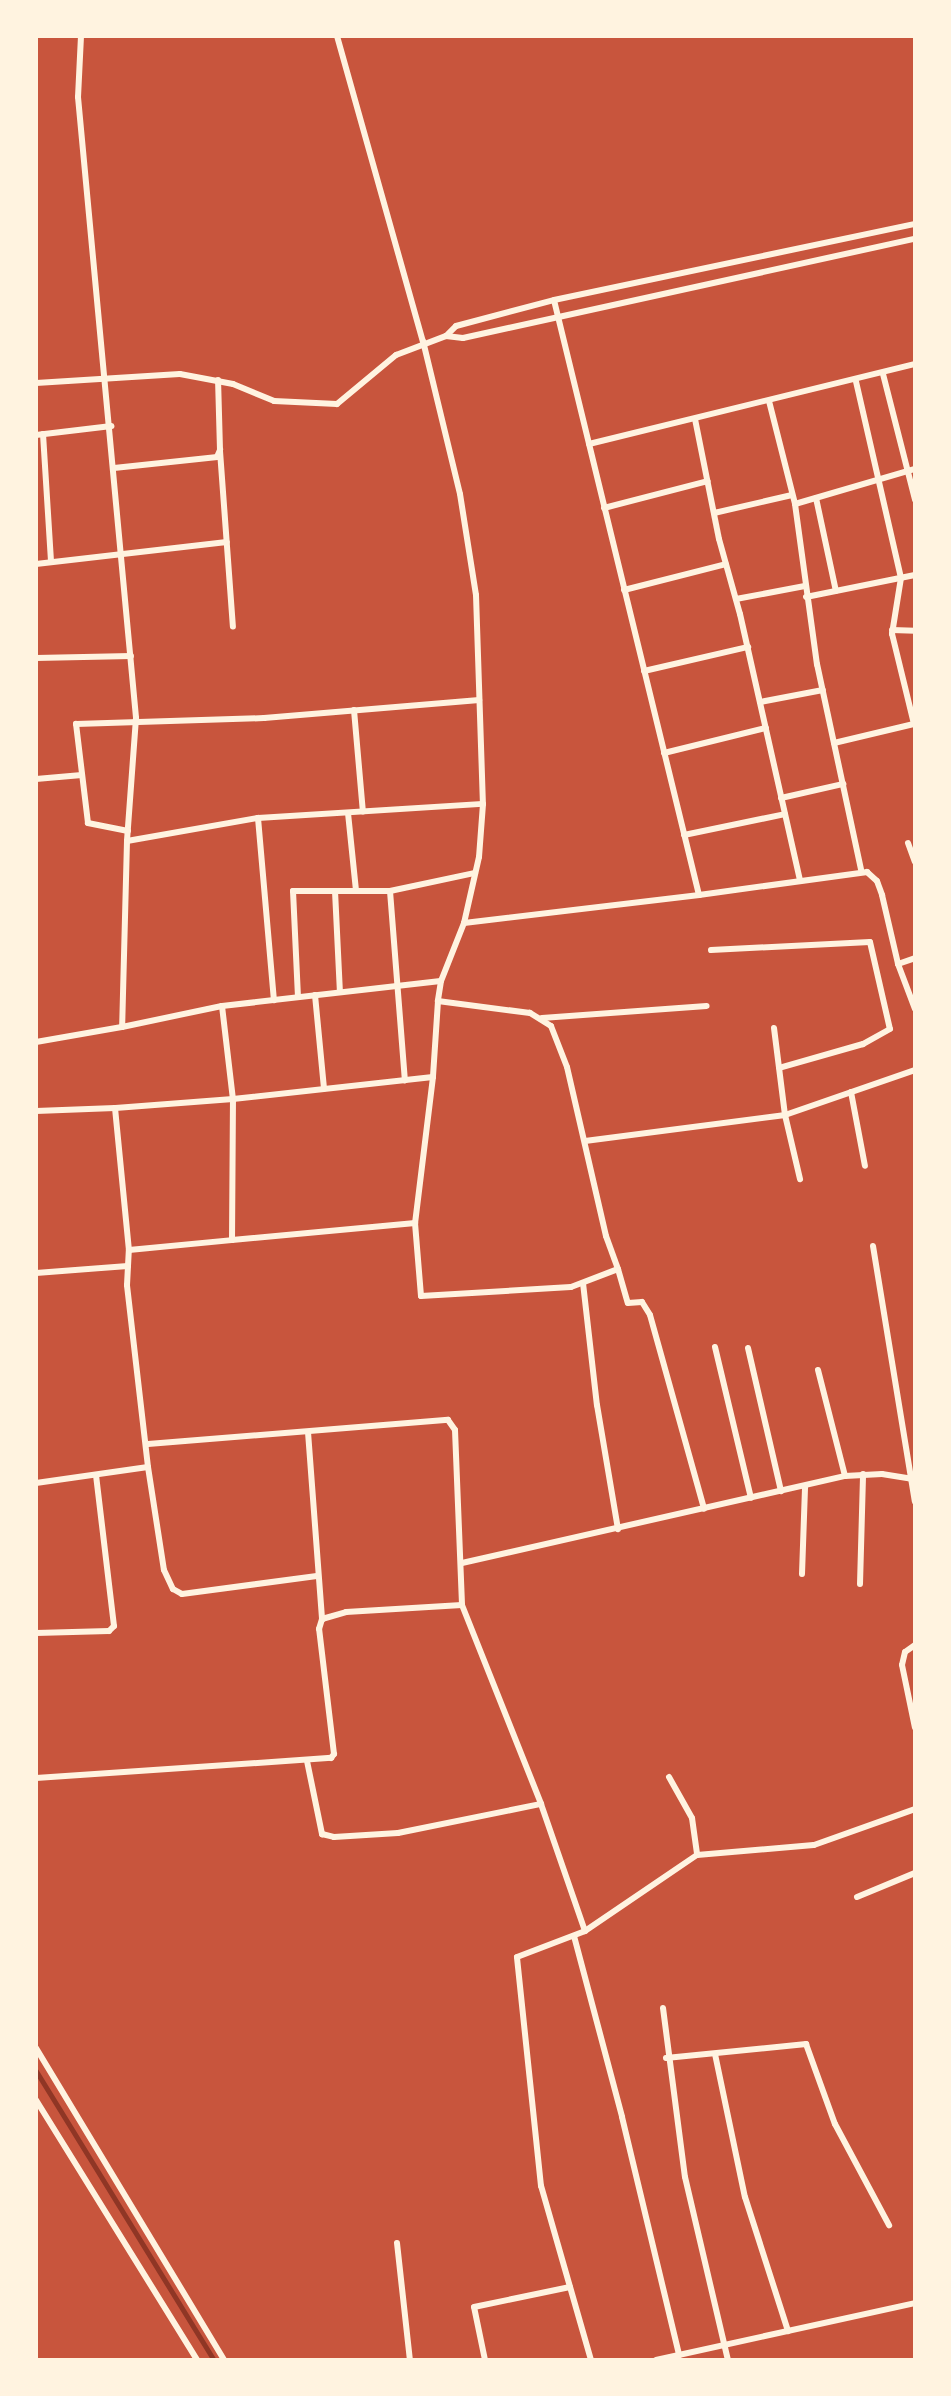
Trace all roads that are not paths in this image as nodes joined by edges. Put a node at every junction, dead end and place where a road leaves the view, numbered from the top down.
1 (81, 36) edge
2 (337, 36) edge
3 (915, 224) edge
4 (915, 239) edge
5 (554, 300) junction
6 (557, 316) junction
7 (446, 336) junction
8 (423, 341) junction
9 (915, 364) edge
10 (883, 374) junction
11 (107, 376) junction
12 (218, 380) junction
13 (856, 381) junction
14 (36, 383) edge
15 (769, 401) junction
16 (695, 418) junction
17 (111, 426) junction
18 (40, 434) edge
19 (589, 444) junction
20 (220, 450) junction
21 (114, 468) junction
22 (915, 469) edge
23 (908, 471) junction
24 (879, 479) junction
25 (708, 482) junction
26 (792, 495) junction
27 (816, 498) junction
28 (915, 500) edge
29 (795, 504) junction
30 (604, 508) junction
31 (714, 513) junction
32 (227, 542) junction
33 (122, 555) junction
34 (51, 562) junction
35 (36, 564) edge
36 (726, 564) junction
37 (915, 575) edge
38 (902, 578) junction
39 (805, 586) junction
40 (624, 590) junction
41 (836, 591) junction
42 (806, 597) junction
43 (736, 599) junction
44 (233, 627) dead end
45 (892, 630) junction
46 (915, 631) edge
47 (748, 647) junction
48 (131, 656) junction
49 (36, 658) edge
50 (644, 671) junction
51 (823, 690) junction
52 (479, 700) junction
53 (760, 702) junction
54 (354, 710) junction
55 (136, 723) junction
56 (766, 728) junction
57 (834, 743) junction
58 (664, 753) junction
59 (82, 775) junction
60 (36, 779) edge
61 (843, 784) junction
62 (782, 798) junction
63 (483, 804) junction
64 (363, 812) junction
65 (348, 813) junction
66 (785, 814) junction
67 (258, 818) junction
68 (128, 831) junction
69 (684, 835) junction
70 (127, 841) junction
71 (908, 843) dead end
72 (915, 862) edge
73 (861, 870) junction
74 (475, 873) junction
75 (800, 880) junction
76 (335, 891) junction
77 (356, 891) junction
78 (390, 891) junction
79 (699, 895) junction
80 (464, 923) junction
81 (711, 950) dead end
82 (915, 958) edge
83 (898, 964) junction
84 (441, 981) junction
85 (396, 986) junction
86 (340, 992) junction
87 (315, 995) junction
88 (298, 997) junction
89 (274, 1000) junction
90 (438, 1001) junction
91 (222, 1006) junction
92 (707, 1006) dead end
93 (915, 1009) edge
94 (542, 1018) junction
95 (122, 1027) junction
96 (774, 1028) dead end
97 (36, 1042) edge
98 (779, 1068) junction
99 (915, 1070) edge
100 (433, 1077) junction
101 (405, 1080) junction
102 (324, 1089) junction
103 (851, 1092) junction
104 (233, 1099) junction
105 (115, 1108) junction
106 (36, 1111) edge
107 (785, 1115) junction
108 (585, 1141) junction
109 (865, 1166) dead end
110 (800, 1179) dead end
111 (415, 1223) junction
112 (232, 1240) junction
113 (873, 1246) dead end
114 (129, 1250) junction
115 (128, 1266) junction
116 (618, 1269) junction
117 (36, 1273) edge
118 (583, 1283) junction
119 (715, 1347) dead end
120 (748, 1348) dead end
121 (818, 1370) dead end
122 (308, 1432) junction
123 (148, 1444) junction
124 (148, 1467) junction
125 (96, 1474) junction
126 (863, 1474) junction
127 (845, 1476) junction
128 (914, 1479) edge
129 (36, 1483) edge
130 (805, 1486) junction
131 (782, 1491) junction
132 (751, 1498) junction
133 (915, 1502) edge
134 (704, 1509) junction
135 (618, 1529) junction
136 (462, 1563) junction
137 (802, 1574) dead end
138 (317, 1576) junction
139 (860, 1584) dead end
140 (462, 1605) junction
141 (322, 1618) junction
142 (36, 1633) edge
143 (915, 1646) edge
144 (915, 1728) edge
145 (307, 1761) junction
146 (669, 1777) dead end
147 (36, 1778) edge
148 (541, 1804) junction
149 (913, 1810) edge
150 (915, 1819) edge
151 (698, 1855) junction
152 (915, 1873) edge
153 (856, 1897) dead end
154 (585, 1931) junction
155 (573, 1936) junction
156 (663, 2008) dead end
157 (36, 2048) edge
158 (715, 2054) junction
159 (666, 2058) junction
160 (36, 2100) edge
161 (889, 2224) dead end
162 (396, 2243) dead end
163 (570, 2287) junction
164 (915, 2303) edge
165 (788, 2331) junction
166 (725, 2344) junction
167 (679, 2355) junction
168 (197, 2360) edge
169 (224, 2360) edge
170 (410, 2360) edge
171 (485, 2360) edge
172 (591, 2360) edge
173 (656, 2360) edge
174 (728, 2360) edge

1 - 11 street
2 - 8 street
3 - 5 street
4 - 6 street
5 - 6 street
5 - 7 street
6 - 7 street
6 - 19 street
7 - 8 street
8 - 12 street
8 - 52 street
9 - 10 street
10 - 13 street
10 - 23 street
11 - 12 street
11 - 14 street
11 - 17 street
12 - 20 street
13 - 15 street
13 - 24 street
15 - 16 street
15 - 26 street
16 - 19 street
16 - 25 street
17 - 18 street
17 - 21 street
18 - 34 street
19 - 30 street
20 - 21 street
20 - 32 street
21 - 33 street
22 - 23 street
23 - 24 street
23 - 28 street
24 - 27 street
24 - 38 street
25 - 30 street
25 - 31 street
26 - 29 street
26 - 31 street
27 - 29 street
27 - 41 street
29 - 39 street
30 - 40 street
31 - 36 street
32 - 33 street
32 - 44 street
33 - 34 street
33 - 48 street
34 - 35 street
36 - 40 street
36 - 43 street
37 - 38 street
38 - 41 street
38 - 45 street
39 - 42 street
39 - 43 street
40 - 50 street
41 - 42 street
42 - 51 street
43 - 47 street
45 - 46 street
45 - 57 street
47 - 50 street
47 - 53 street
48 - 49 street
48 - 55 street
50 - 58 street
51 - 53 street
51 - 57 street
52 - 54 street
52 - 63 street
53 - 56 street
54 - 55 street
54 - 64 street
55 - 59 street
55 - 68 street
56 - 58 street
56 - 62 street
57 - 61 street
58 - 69 street
59 - 60 street
59 - 68 street
61 - 62 street
61 - 73 street
62 - 66 street
63 - 64 street
63 - 74 street
64 - 65 street
65 - 67 street
65 - 77 street
66 - 69 street
66 - 75 street
67 - 70 street
67 - 89 street
68 - 70 street
69 - 79 street
70 - 95 street
71 - 72 street
73 - 75 street
73 - 83 street
74 - 78 street
74 - 80 street
75 - 79 street
76 - 77 street
76 - 86 street
76 - 88 street
77 - 78 street
78 - 85 street
79 - 80 street
80 - 84 street
81 - 98 street
82 - 83 street
83 - 93 street
84 - 85 street
84 - 90 street
85 - 86 street
85 - 101 street
86 - 87 street
87 - 88 street
87 - 102 street
88 - 89 street
89 - 91 street
90 - 94 street
90 - 100 street
91 - 95 street
91 - 104 street
92 - 94 street
94 - 108 street
95 - 97 street
96 - 98 street
98 - 107 street
99 - 103 street
100 - 101 street
100 - 111 street
101 - 102 street
102 - 104 street
103 - 107 street
103 - 109 street
104 - 105 street
104 - 112 street
105 - 106 street
105 - 114 street
107 - 108 street
107 - 110 street
108 - 116 street
111 - 112 street
111 - 118 street
112 - 114 street
113 - 128 street
114 - 115 street
115 - 117 street
115 - 123 street
116 - 118 street
116 - 134 street
118 - 135 street
119 - 132 street
120 - 131 street
121 - 127 street
122 - 123 street
122 - 136 street
122 - 138 street
123 - 124 street
124 - 125 street
124 - 138 street
125 - 129 street
125 - 142 street
126 - 127 street
126 - 128 street
126 - 139 street
127 - 130 street
128 - 133 street
130 - 131 street
130 - 137 street
131 - 132 street
132 - 134 street
134 - 135 street
135 - 136 street
136 - 140 street
138 - 141 street
140 - 141 street
140 - 148 street
141 - 145 street
143 - 144 street
145 - 147 street
145 - 148 street
146 - 151 street
148 - 154 street
149 - 150 street
149 - 151 street
151 - 154 street
152 - 153 street
154 - 155 street
155 - 163 street
155 - 167 street
156 - 159 street
157 - 169 street
158 - 159 street
158 - 161 street
158 - 165 street
159 - 166 street
160 - 168 street
162 - 170 street
163 - 171 street
163 - 172 street
164 - 165 street
165 - 166 street
166 - 167 street
166 - 174 street
167 - 173 street

